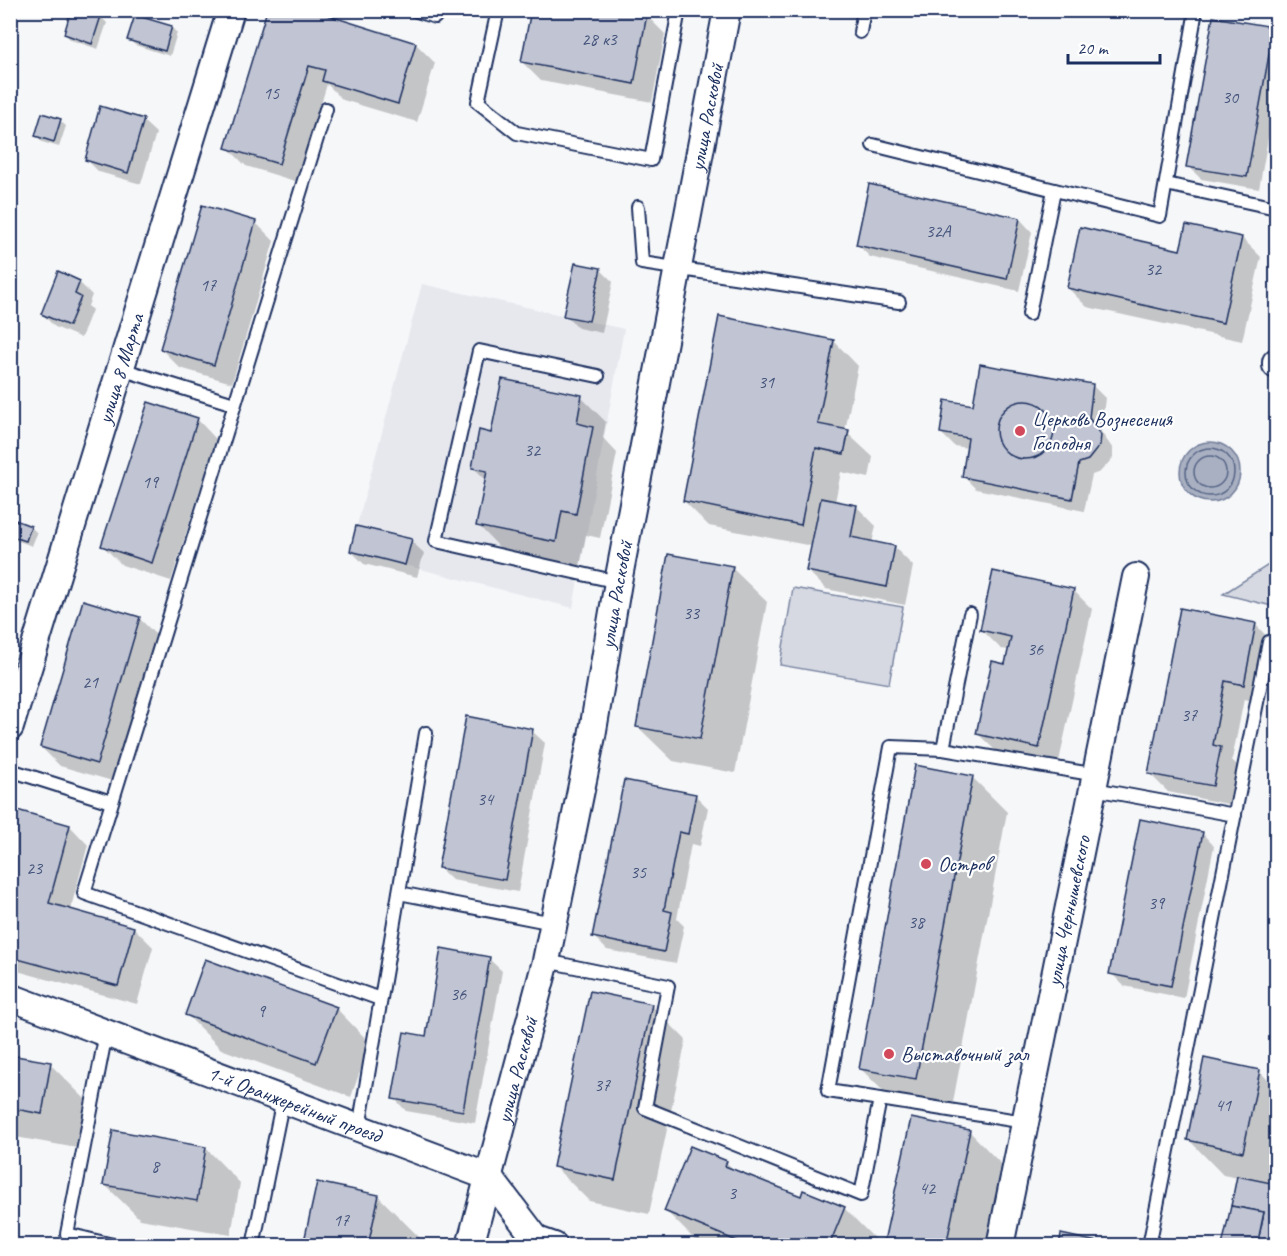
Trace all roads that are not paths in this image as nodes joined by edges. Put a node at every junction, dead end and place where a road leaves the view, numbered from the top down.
1 (231, 10) edge
2 (414, 10) edge
3 (498, 10) edge
4 (679, 10) edge
5 (727, 10) edge
6 (864, 10) edge
7 (1196, 10) edge
8 (435, 17) dead end
9 (860, 32) dead end
10 (326, 109) dead end
11 (873, 145) dead end
12 (1166, 184) junction
13 (1054, 190) junction
14 (638, 207) dead end
15 (1276, 208) edge
16 (679, 270) junction
17 (899, 302) dead end
18 (1029, 314) dead end
19 (121, 369) junction
20 (598, 376) dead end
21 (234, 404) junction
22 (1136, 577) dead end
23 (618, 582) junction
24 (970, 614) dead end
25 (1276, 644) edge
26 (10, 727) edge
27 (426, 733) dead end
28 (943, 749) junction
29 (10, 770) edge
30 (1096, 782) junction
31 (111, 802) junction
32 (1235, 815) junction
33 (399, 893) junction
34 (553, 923) junction
35 (546, 961) junction
36 (10, 997) edge
37 (380, 999) junction
38 (106, 1033) junction
39 (283, 1099) junction
40 (880, 1099) junction
41 (1025, 1122) junction
42 (359, 1128) junction
43 (489, 1177) junction
44 (117, 1245) edge
45 (253, 1245) edge
46 (470, 1245) edge
47 (554, 1245) edge
48 (1000, 1245) edge
49 (1149, 1245) edge

1 - 19 street, улица 8 Марта
2 - 8 lane
3 - 4 lane
5 - 16 street, улица Расковой
6 - 9 lane
7 - 12 lane
10 - 21 lane
11 - 13 lane
12 - 13 lane
12 - 15 lane
13 - 18 lane
14 - 16 lane
16 - 17 lane
16 - 23 street, улица Расковой
19 - 21 lane
19 - 26 street, улица 8 Марта
20 - 23 lane
21 - 31 lane
22 - 30 street, улица Чернышевского
23 - 34 street, улица Расковой
24 - 28 lane
25 - 32 lane
27 - 33 lane
28 - 30 lane
28 - 40 lane
29 - 31 lane
30 - 32 lane
30 - 41 street, улица Чернышевского
31 - 37 lane
32 - 49 lane
33 - 34 lane
33 - 37 lane
34 - 35 street, улица Расковой
35 - 40 lane
35 - 43 street, улица Расковой
36 - 38 street, 1-й Оранжерейный проезд
37 - 42 lane
38 - 39 street, 1-й Оранжерейный проезд
38 - 44 lane
39 - 42 street, 1-й Оранжерейный проезд
39 - 45 lane
40 - 41 lane
41 - 48 street, улица Чернышевского
42 - 43 street, 1-й Оранжерейный проезд
43 - 46 street, улица Расковой
43 - 47 street

